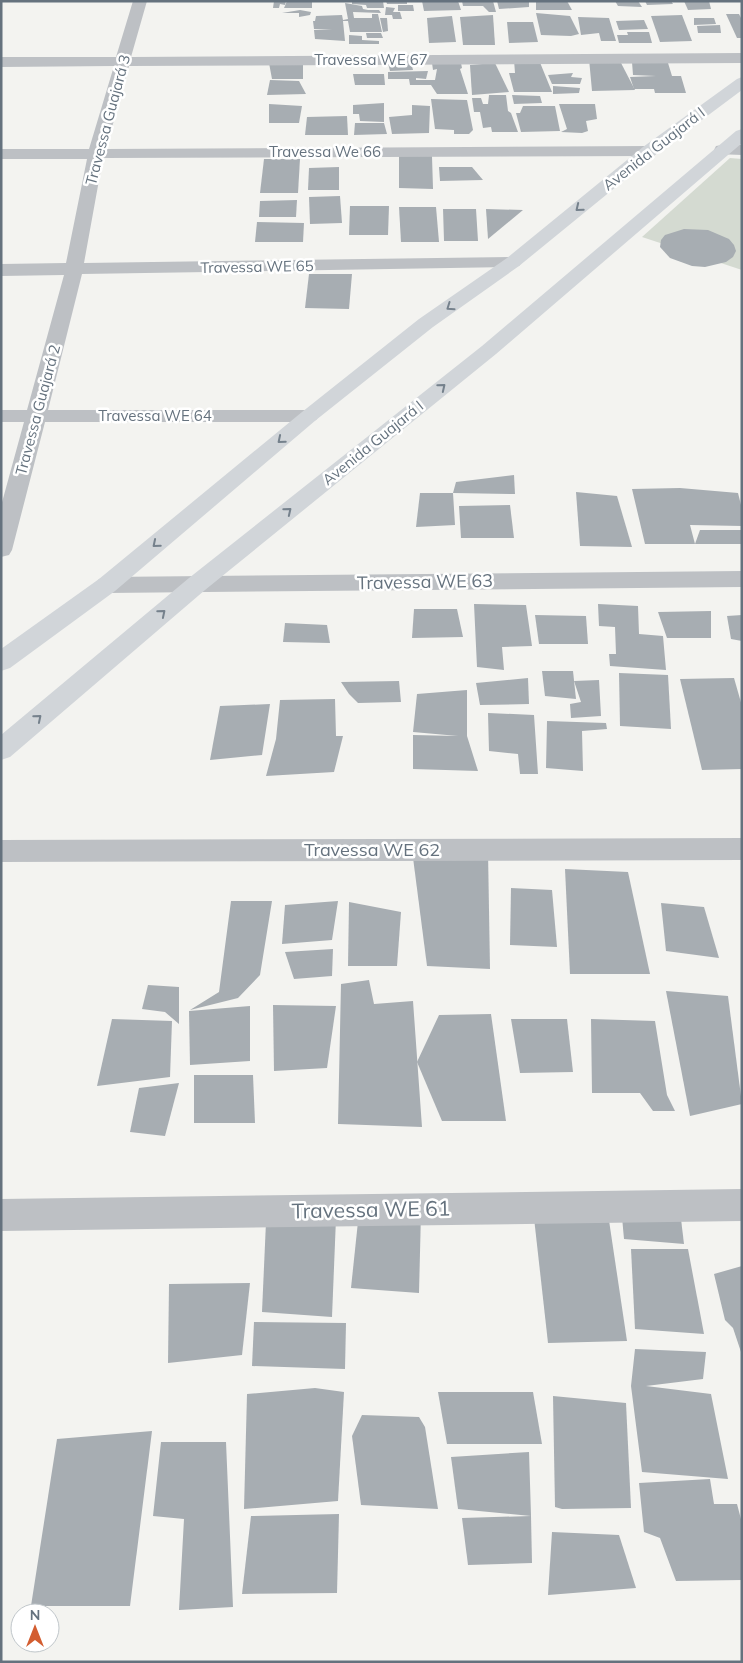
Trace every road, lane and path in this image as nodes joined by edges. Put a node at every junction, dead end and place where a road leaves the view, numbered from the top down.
1 (140, 1) edge
2 (742, 58) edge
3 (123, 61) junction
4 (1, 62) edge
5 (742, 82) edge
6 (742, 134) edge
7 (732, 150) edge
8 (649, 151) junction
9 (96, 153) junction
10 (1, 154) edge
11 (512, 262) junction
12 (1, 270) edge
13 (74, 270) junction
14 (1, 416) edge
15 (36, 416) junction
16 (309, 416) junction
17 (1, 550) edge
18 (742, 579) edge
19 (197, 584) junction
20 (107, 585) junction
21 (1, 662) edge
22 (1, 750) edge
23 (742, 848) edge
24 (1, 851) edge
25 (742, 1205) edge
26 (1, 1216) edge

1 - 3 street, Travessa Guajará 3
2 - 3 street, Travessa WE 67
3 - 4 street, Travessa WE 67
3 - 9 street, Travessa Guajará 3
5 - 8 main road, Avenida Guajará I
6 - 7 main road, Avenida Guajará I
19 -> 7 main road, Avenida Guajará I
8 - 9 street, Travessa We 66
8 -> 11 main road, Avenida Guajará I
9 - 10 street, Travessa We 66
9 - 13 street, Travessa Guajará 3
11 - 13 street, Travessa WE 65
11 -> 16 main road, Avenida Guajará I
12 - 13 street, Travessa WE 65
13 - 15 street, Travessa Guajará 2
14 - 15 street, Travessa WE 64
15 - 16 street, Travessa WE 64
15 - 17 street, Travessa Guajará 2
16 -> 20 main road, Avenida Guajará I
18 - 19 street, Travessa WE 63
19 - 20 street, Travessa WE 63
22 -> 19 main road, Avenida Guajará I
20 - 21 main road, Avenida Guajará I
23 - 24 street, Travessa WE 62
25 - 26 street, Travessa WE 61

